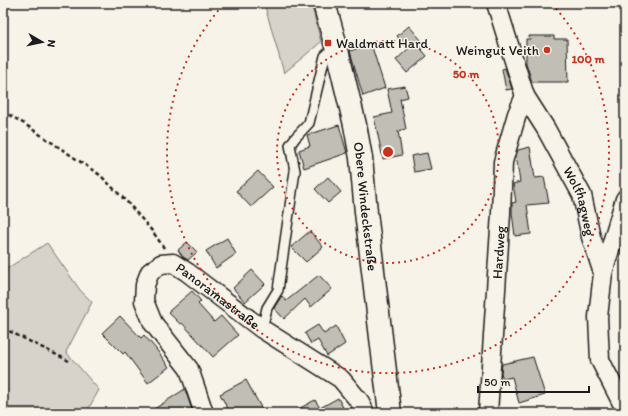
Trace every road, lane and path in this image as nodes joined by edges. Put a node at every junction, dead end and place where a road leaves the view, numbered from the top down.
1 (324, 3) edge
2 (496, 3) edge
3 (336, 46) junction
4 (525, 96) junction
5 (3, 111) edge
6 (625, 199) edge
7 (153, 232) dead end
8 (603, 273) junction
9 (3, 328) edge
10 (262, 329) junction
11 (69, 361) dead end
12 (625, 409) edge
13 (204, 413) edge
14 (365, 413) edge
15 (390, 413) edge
16 (488, 413) edge

1 - 3 street, Obere Windeckstraße
2 - 4 street, Wolfhagweg
3 - 10 lane
3 - 15 street, Obere Windeckstraße
4 - 8 street, Wolfhagweg
4 - 16 street, Hardweg
5 - 7 path
6 - 8 street
8 - 12 street, Wolfhagweg
9 - 11 path
10 - 13 street, Panoramastraße
10 - 14 street, Panoramastraße

